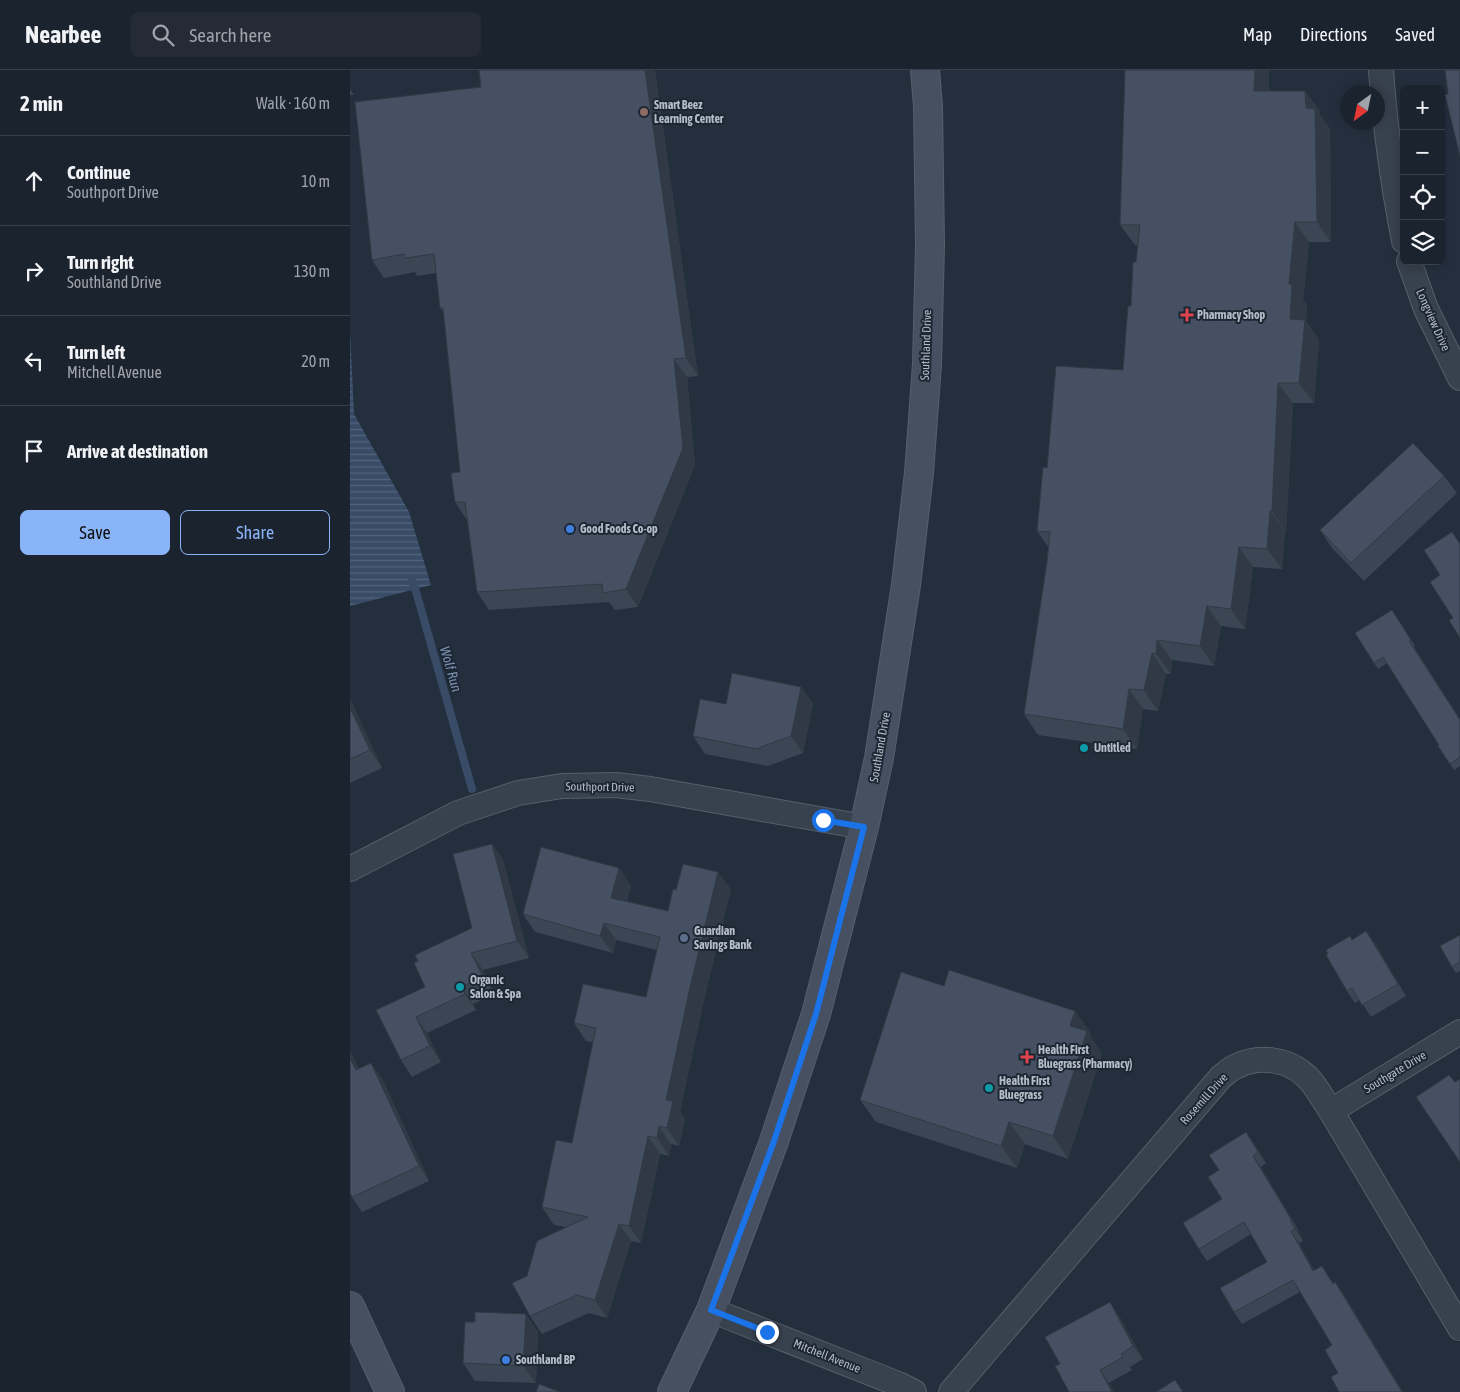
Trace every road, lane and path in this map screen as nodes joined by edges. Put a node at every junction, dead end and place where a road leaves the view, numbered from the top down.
1 (925, 70) edge
2 (1380, 70) edge
3 (1400, 221) edge
4 (1410, 265) edge
5 (1460, 378) edge
6 (864, 827) junction
7 (350, 869) edge
8 (1460, 1032) edge
9 (1331, 1111) junction
10 (711, 1310) junction
11 (352, 1316) edge
12 (1460, 1328) edge
13 (390, 1392) edge
14 (672, 1392) edge
15 (914, 1392) edge
16 (951, 1392) edge

1 - 6 main road, Southland Drive
2 - 3 street
4 - 5 street, Longview Drive
6 - 7 street, Southport Drive
6 - 10 main road, Southland Drive
8 - 9 street, Southgate Drive
9 - 12 street, Rosemill Drive
9 - 16 street, Rosemill Drive
10 - 14 main road, Southland Drive
10 - 15 street, Mitchell Avenue
11 - 13 main road

